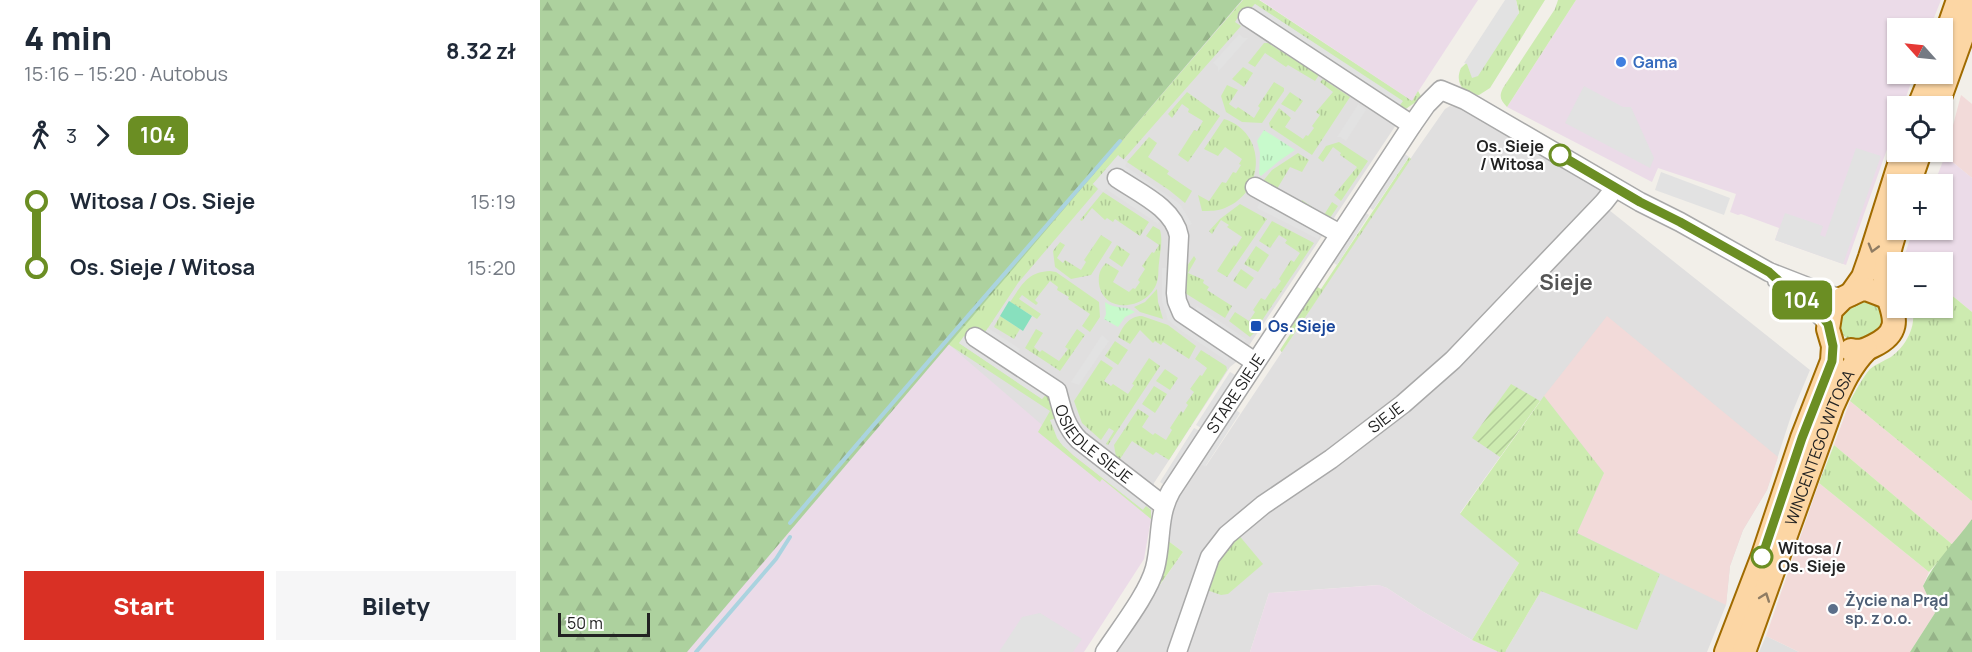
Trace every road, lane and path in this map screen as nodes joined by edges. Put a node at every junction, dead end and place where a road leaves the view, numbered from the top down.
1 (1958, 0) edge
2 (1972, 9) edge
3 (1248, 17) dead end
4 (1952, 18) edge
5 (1940, 96) edge
6 (1412, 125) junction
7 (1900, 162) edge
8 (1117, 178) dead end
9 (1254, 187) dead end
10 (1616, 188) junction
11 (1340, 234) junction
12 (1887, 265) edge
13 (1769, 272) junction
14 (1847, 296) junction
15 (1887, 297) joint
16 (1893, 318) edge
17 (1830, 331) junction
18 (975, 337) dead end
19 (1866, 350) junction
20 (1255, 362) junction
21 (1163, 505) junction
22 (1105, 652) edge
23 (1178, 652) edge
24 (1726, 652) edge
25 (1744, 652) edge

1 - 4 main road
2 - 5 main road
3 - 6 street
6 - 10 street, STARE SIEJE
6 - 11 street, STARE SIEJE
7 -> 14 main road
8 - 20 street
9 - 11 street
10 - 13 street
10 - 23 street, SIEJE
11 - 20 street, STARE SIEJE
12 - 15 main road
13 - 14 street
13 - 17 street
14 - 15 main road
14 - 17 main road
16 - 19 main road
17 - 19 main road
17 - 24 main road, WINCENTEGO WITOSA
18 - 21 street, OSIEDLE SIEJE
25 -> 19 main road, WINCENTEGO WITOSA
20 - 21 street, STARE SIEJE
21 - 22 street, STARE SIEJE

